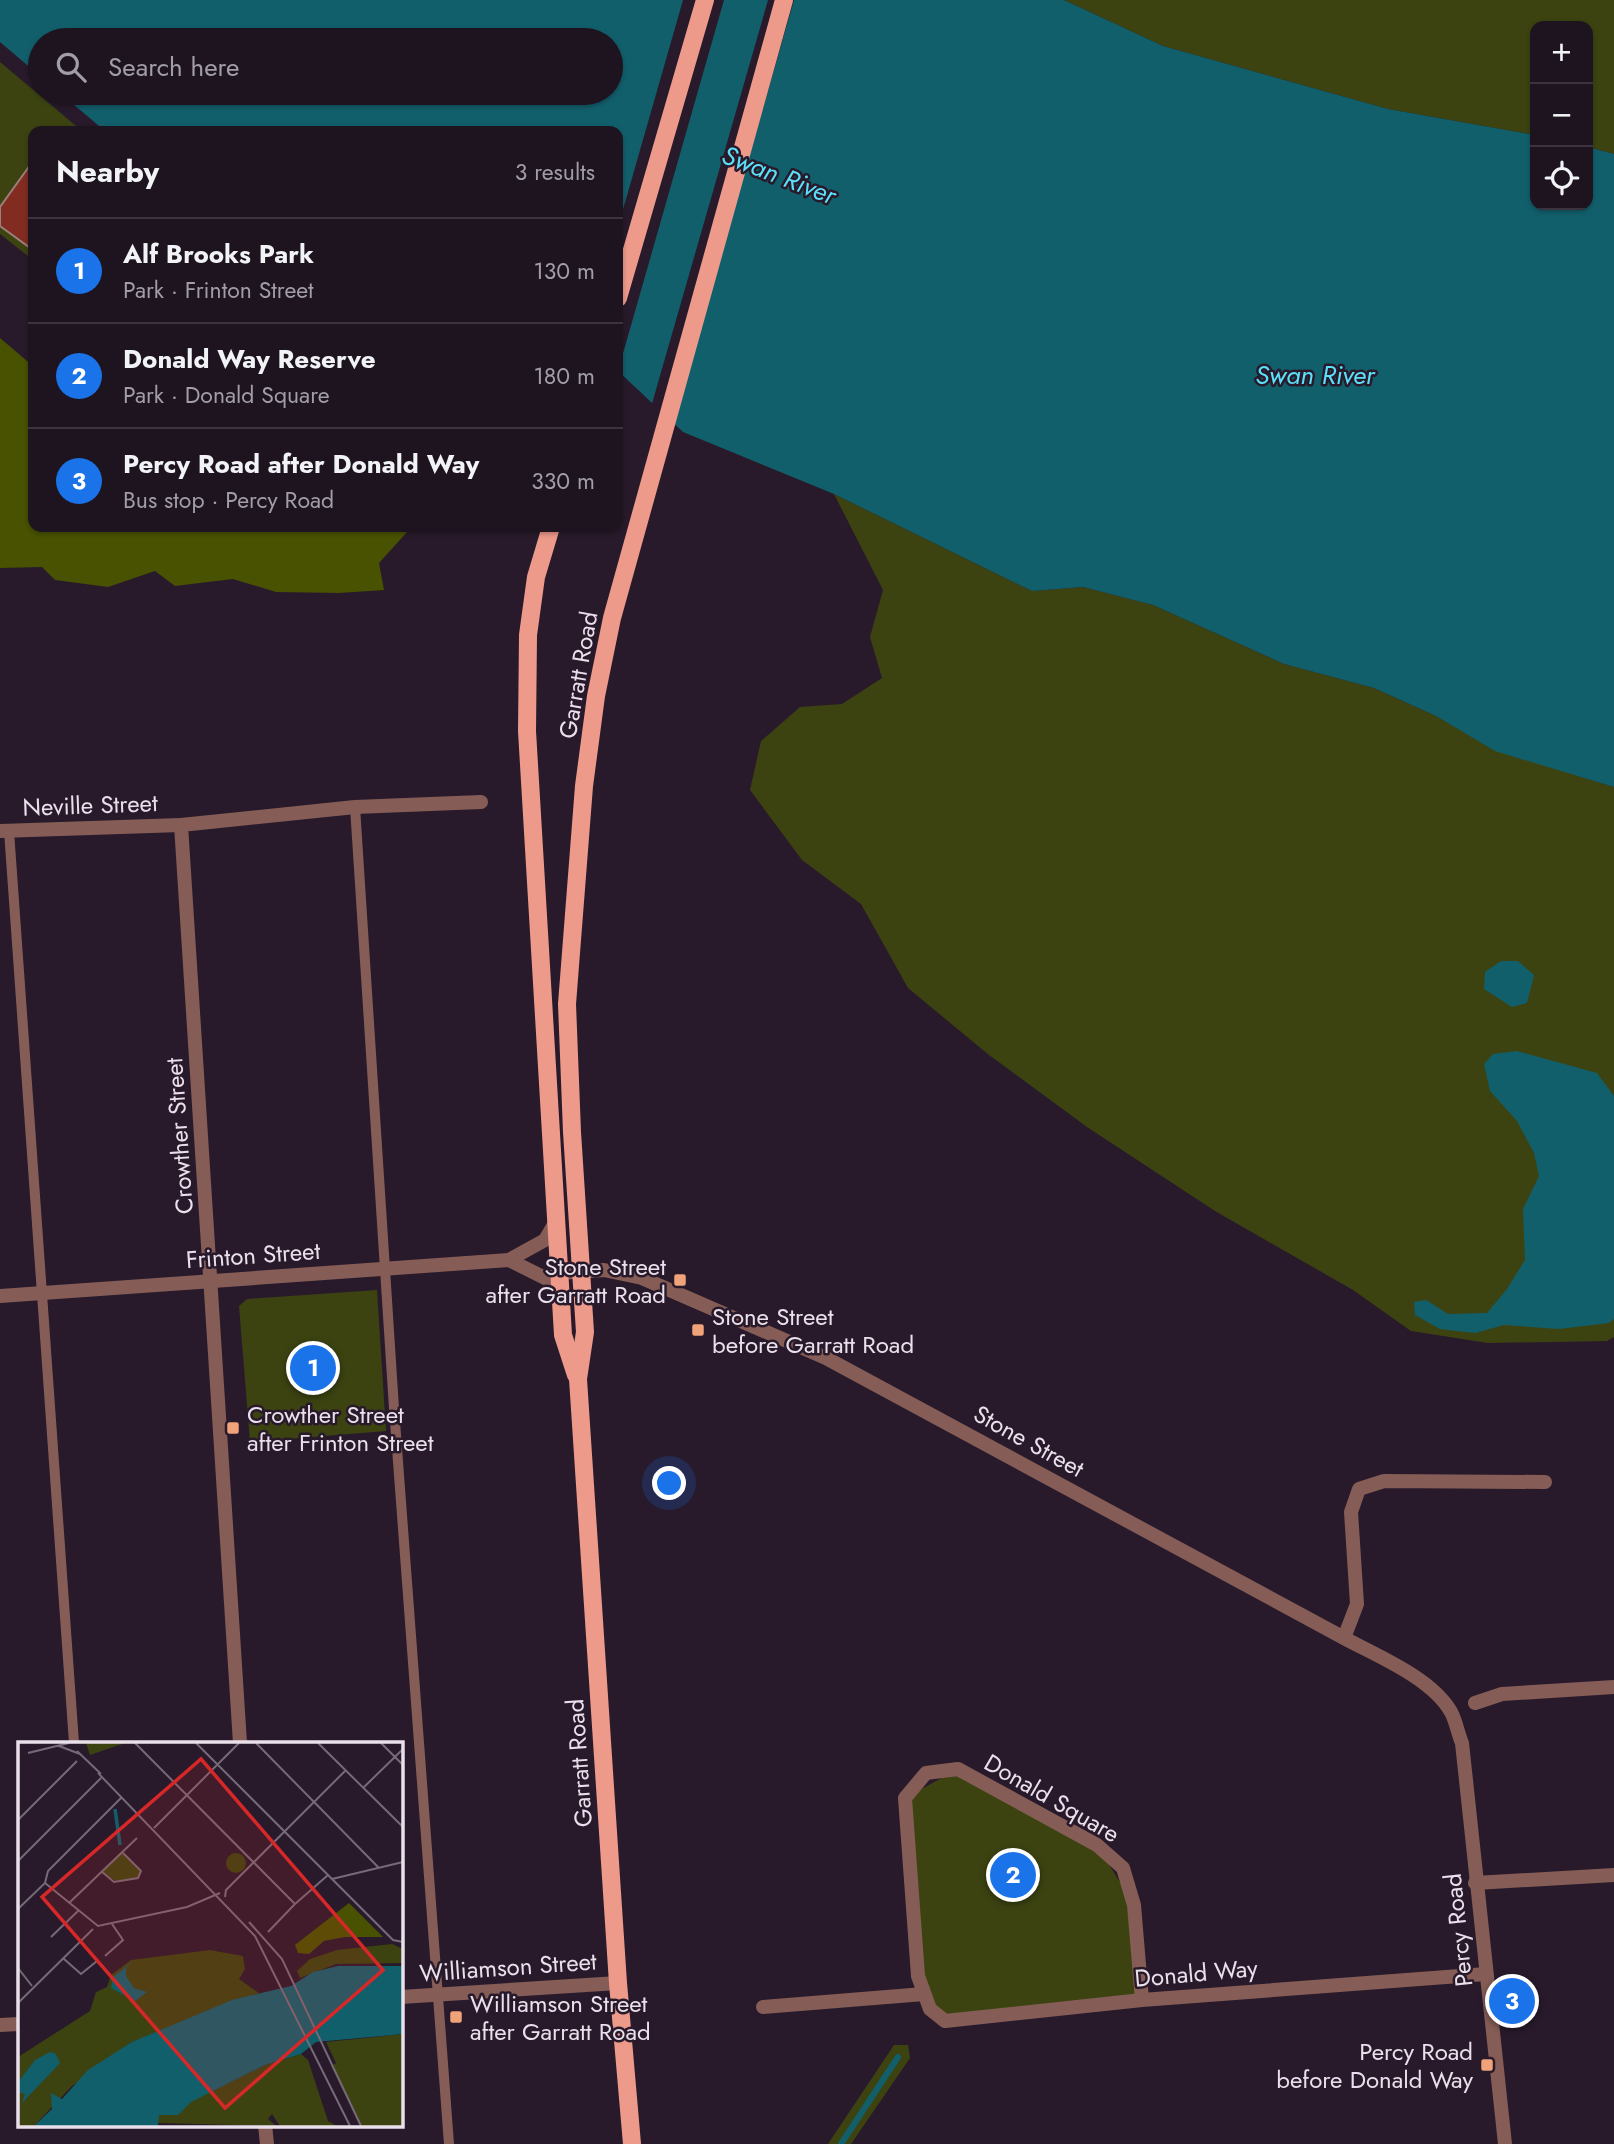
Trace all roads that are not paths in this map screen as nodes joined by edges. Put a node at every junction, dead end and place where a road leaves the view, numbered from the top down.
1 (705, 0) edge
2 (784, 0) edge
3 (623, 281) edge
4 (550, 532) edge
5 (481, 802) dead end
6 (355, 807) junction
7 (181, 825) junction
8 (5, 831) edge
9 (555, 1223) junction
10 (509, 1260) junction
11 (386, 1269) junction
12 (581, 1271) junction
13 (559, 1273) junction
14 (211, 1281) junction
15 (43, 1293) junction
16 (0, 1296) edge
17 (561, 1299) junction
18 (578, 1379) junction
19 (1545, 1482) dead end
20 (1344, 1638) junction
21 (1614, 1687) edge
22 (1475, 1703) dead end
23 (1451, 1712) joint
24 (74, 1742) edge
25 (240, 1742) edge
26 (1614, 1875) edge
27 (1475, 1883) junction
28 (1486, 1974) junction
29 (618, 1983) junction
30 (924, 1994) junction
31 (436, 1995) junction
32 (402, 1997) edge
33 (1142, 2000) junction
34 (763, 2007) dead end
35 (18, 2024) edge
36 (0, 2025) edge
37 (265, 2126) edge
38 (267, 2144) edge
39 (449, 2144) edge
40 (632, 2144) edge
41 (1505, 2144) edge

1 - 3 main road
2 - 12 main road, Garratt Road
4 - 9 main road, Garratt Road
5 - 6 street
6 - 7 street
6 - 11 lane
7 - 8 street, Neville Street
7 - 14 street, Crowther Street
8 - 15 lane
9 - 10 street, Frinton Street
9 - 13 main road, Garratt Road
10 - 11 street, Frinton Street
10 - 17 street
11 - 14 street, Frinton Street
11 - 31 lane
12 - 13 street, Stone Street
12 - 18 main road, Garratt Road
12 - 20 street, Stone Street
13 - 17 main road, Garratt Road
14 - 15 street, Frinton Street
14 - 25 street, Crowther Street
15 - 16 street, Frinton Street
15 - 24 lane
17 - 18 main road, Garratt Road
18 - 29 main road, Garratt Road
19 - 20 street
20 - 23 street, Stone Street
21 - 22 street
23 - 27 street, Percy Road
26 - 27 street
27 - 28 street, Percy Road
28 - 33 street, Donald Way
28 - 41 street, Percy Road
29 - 31 street, Williamson Street
29 - 40 main road, Garratt Road
30 - 33 street, Donald Way
30 - 33 street, Donald Square
30 - 34 street
31 - 32 street, Williamson Street
31 - 39 lane
35 - 36 street
37 - 38 street

